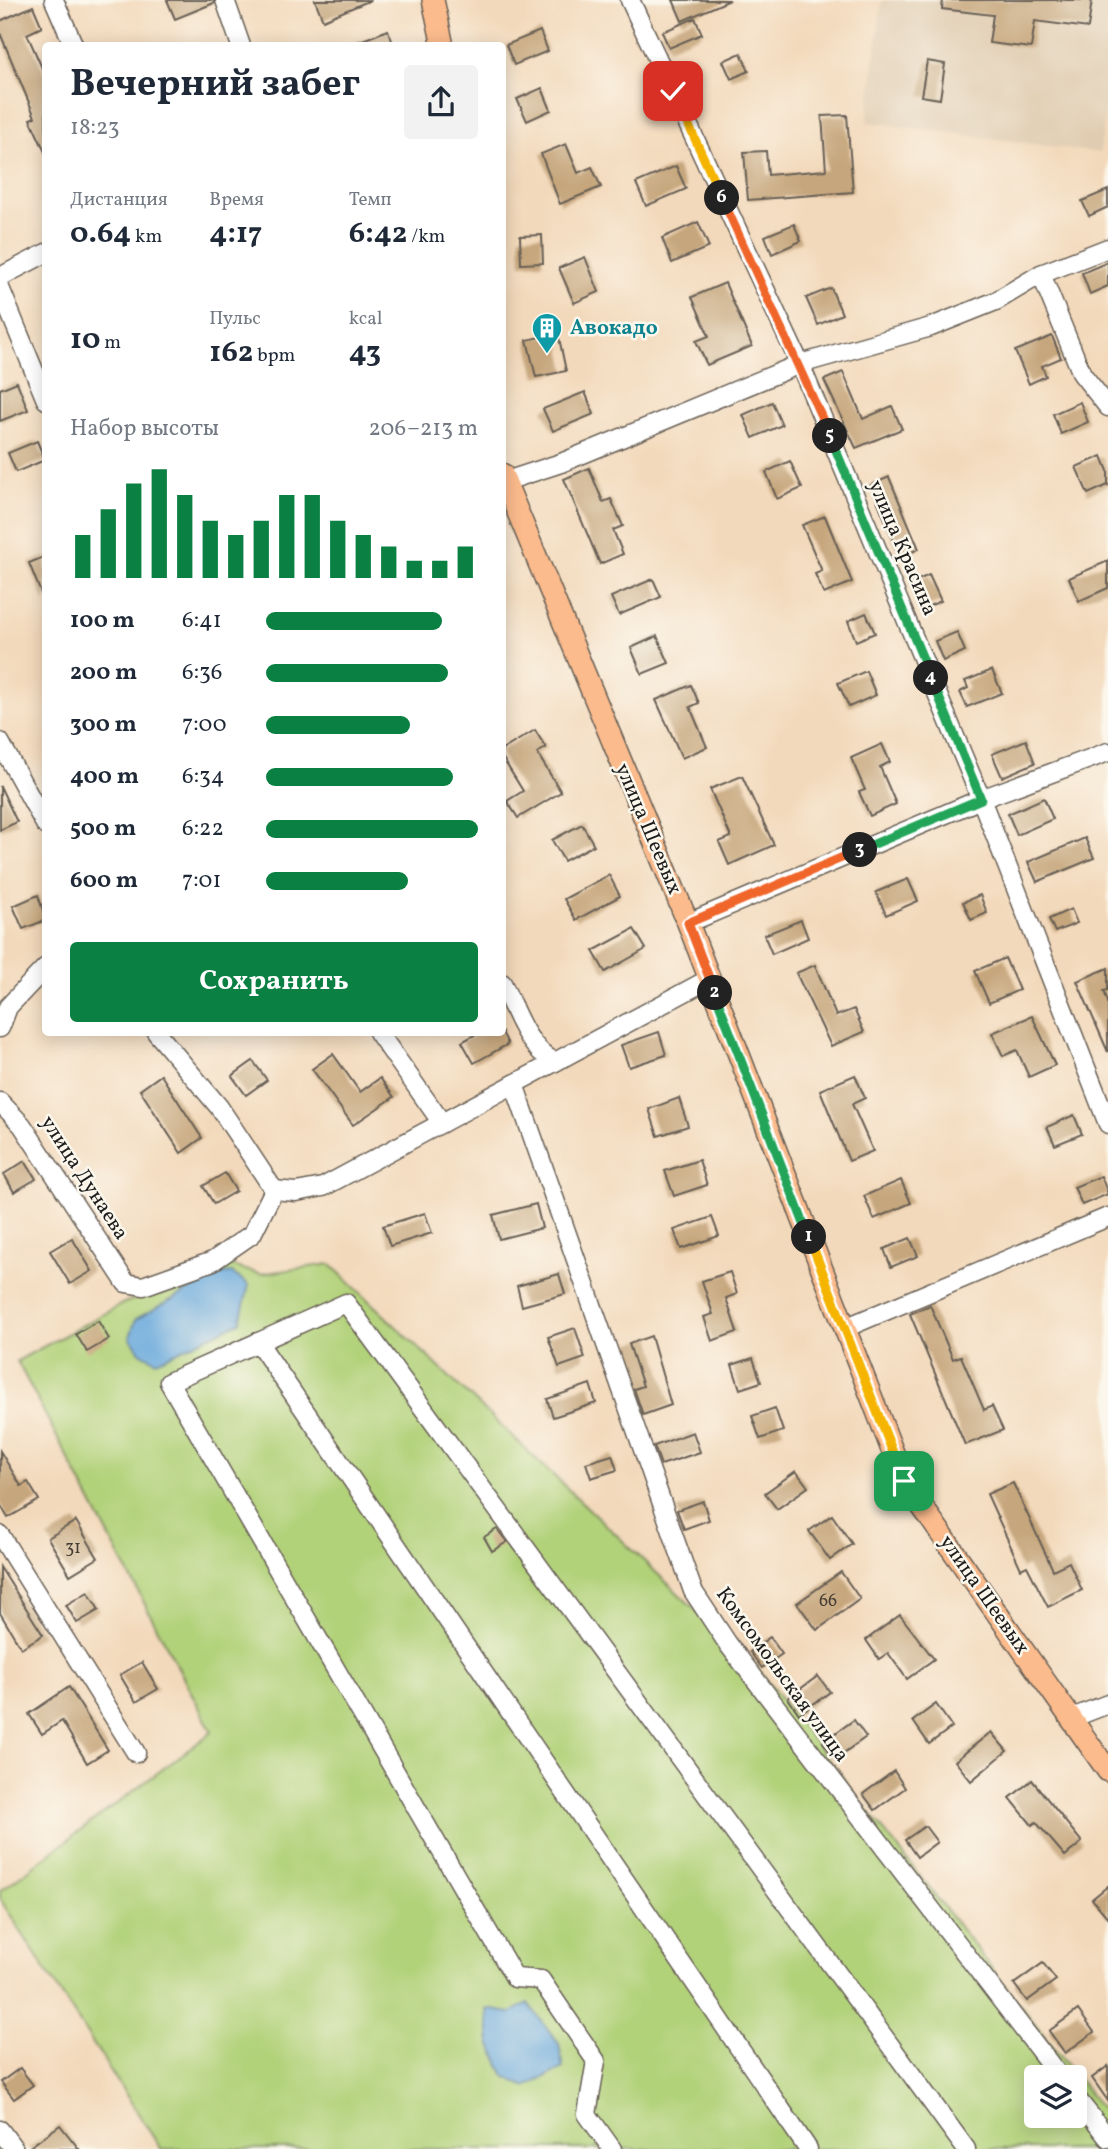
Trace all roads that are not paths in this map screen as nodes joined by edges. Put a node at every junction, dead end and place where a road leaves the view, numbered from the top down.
1 (54, 0) edge
2 (225, 0) edge
3 (433, 0) edge
4 (630, 0) edge
5 (72, 42) edge
6 (240, 42) edge
7 (442, 42) edge
8 (1108, 248) edge
9 (42, 255) edge
10 (1041, 274) junction
11 (0, 277) edge
12 (0, 288) edge
13 (800, 364) junction
14 (42, 390) edge
15 (1108, 407) edge
16 (506, 477) edge
17 (506, 485) edge
18 (0, 742) edge
19 (1108, 752) edge
20 (981, 799) junction
21 (42, 819) edge
22 (688, 923) junction
23 (42, 971) edge
24 (709, 979) junction
25 (506, 991) edge
26 (0, 1028) edge
27 (159, 1036) edge
28 (381, 1036) edge
29 (555, 1062) junction
30 (514, 1084) junction
31 (0, 1102) edge
32 (442, 1123) junction
33 (1108, 1124) edge
34 (274, 1189) junction
35 (1108, 1217) edge
36 (845, 1328) junction
37 (257, 1342) junction
38 (0, 1535) edge
39 (1108, 1704) edge
40 (1072, 1718) junction
41 (136, 1753) dead end
42 (1108, 1771) edge
43 (1051, 2065) edge
44 (1087, 2111) edge
45 (0, 2130) edge
46 (1108, 2138) edge
47 (14, 2149) edge
48 (612, 2149) edge
49 (807, 2149) edge
50 (966, 2149) edge

1 - 5 street
2 - 6 street
3 - 7 main road
4 - 13 street, улица Красина
8 - 10 street
9 - 11 street
10 - 13 street
10 - 15 street
12 - 14 street
13 - 16 street
13 - 20 street, улица Красина
17 - 22 main road, улица Шеевых
18 - 21 street
19 - 20 street
20 - 22 street
20 - 33 street, улица Красина
22 - 24 main road, улица Шеевых
23 - 26 street
24 - 29 street
24 - 36 main road, улица Шеевых
25 - 29 street
27 - 34 street
28 - 32 street
29 - 30 street
30 - 32 street
30 - 43 street, Комсомольская улица
31 - 34 street, улица Дунаева
32 - 34 street
35 - 36 street
36 - 40 main road, улица Шеевых
37 - 48 street
37 - 49 street
37 - 50 street
38 - 41 street
39 - 40 street
40 - 42 main road, улица Шеевых
44 - 46 street
45 - 47 street

